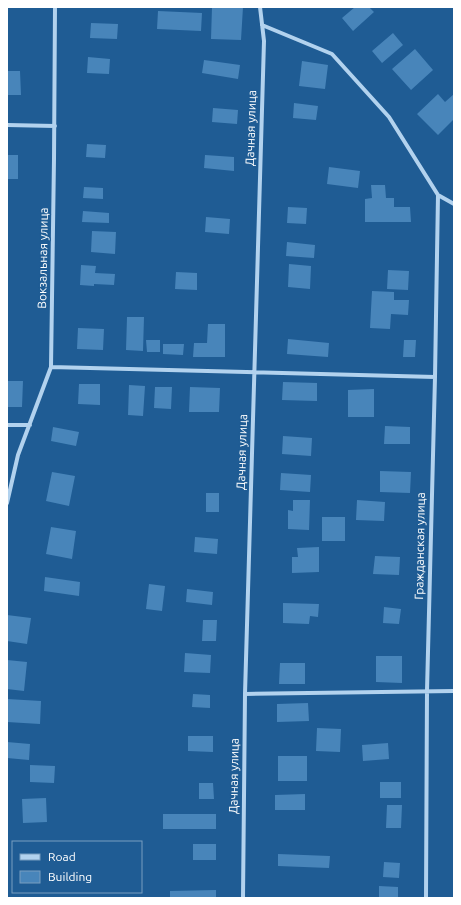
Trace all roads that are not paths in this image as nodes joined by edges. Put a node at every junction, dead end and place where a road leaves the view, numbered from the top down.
1 (54, 7) edge
2 (260, 7) edge
3 (262, 25) junction
4 (7, 125) edge
5 (54, 126) junction
6 (438, 195) junction
7 (454, 204) edge
8 (51, 367) junction
9 (254, 373) junction
10 (435, 377) junction
11 (7, 425) edge
12 (30, 425) junction
13 (7, 503) edge
14 (427, 691) junction
15 (454, 691) edge
16 (245, 694) junction
17 (243, 898) edge
18 (426, 898) edge

1 - 5 street, Вокзальная улица
2 - 3 street, Дачная улица
3 - 6 street
3 - 9 street, Дачная улица
4 - 5 street
5 - 8 street, Вокзальная улица
6 - 7 street
6 - 10 street, Гражданская улица
8 - 9 street
8 - 12 street, Вокзальная улица
9 - 10 street
9 - 16 street, Дачная улица
10 - 14 street, Гражданская улица
11 - 12 street
12 - 13 street, Вокзальная улица
14 - 15 street
14 - 16 street
14 - 18 street, Гражданская улица
16 - 17 street, Дачная улица

